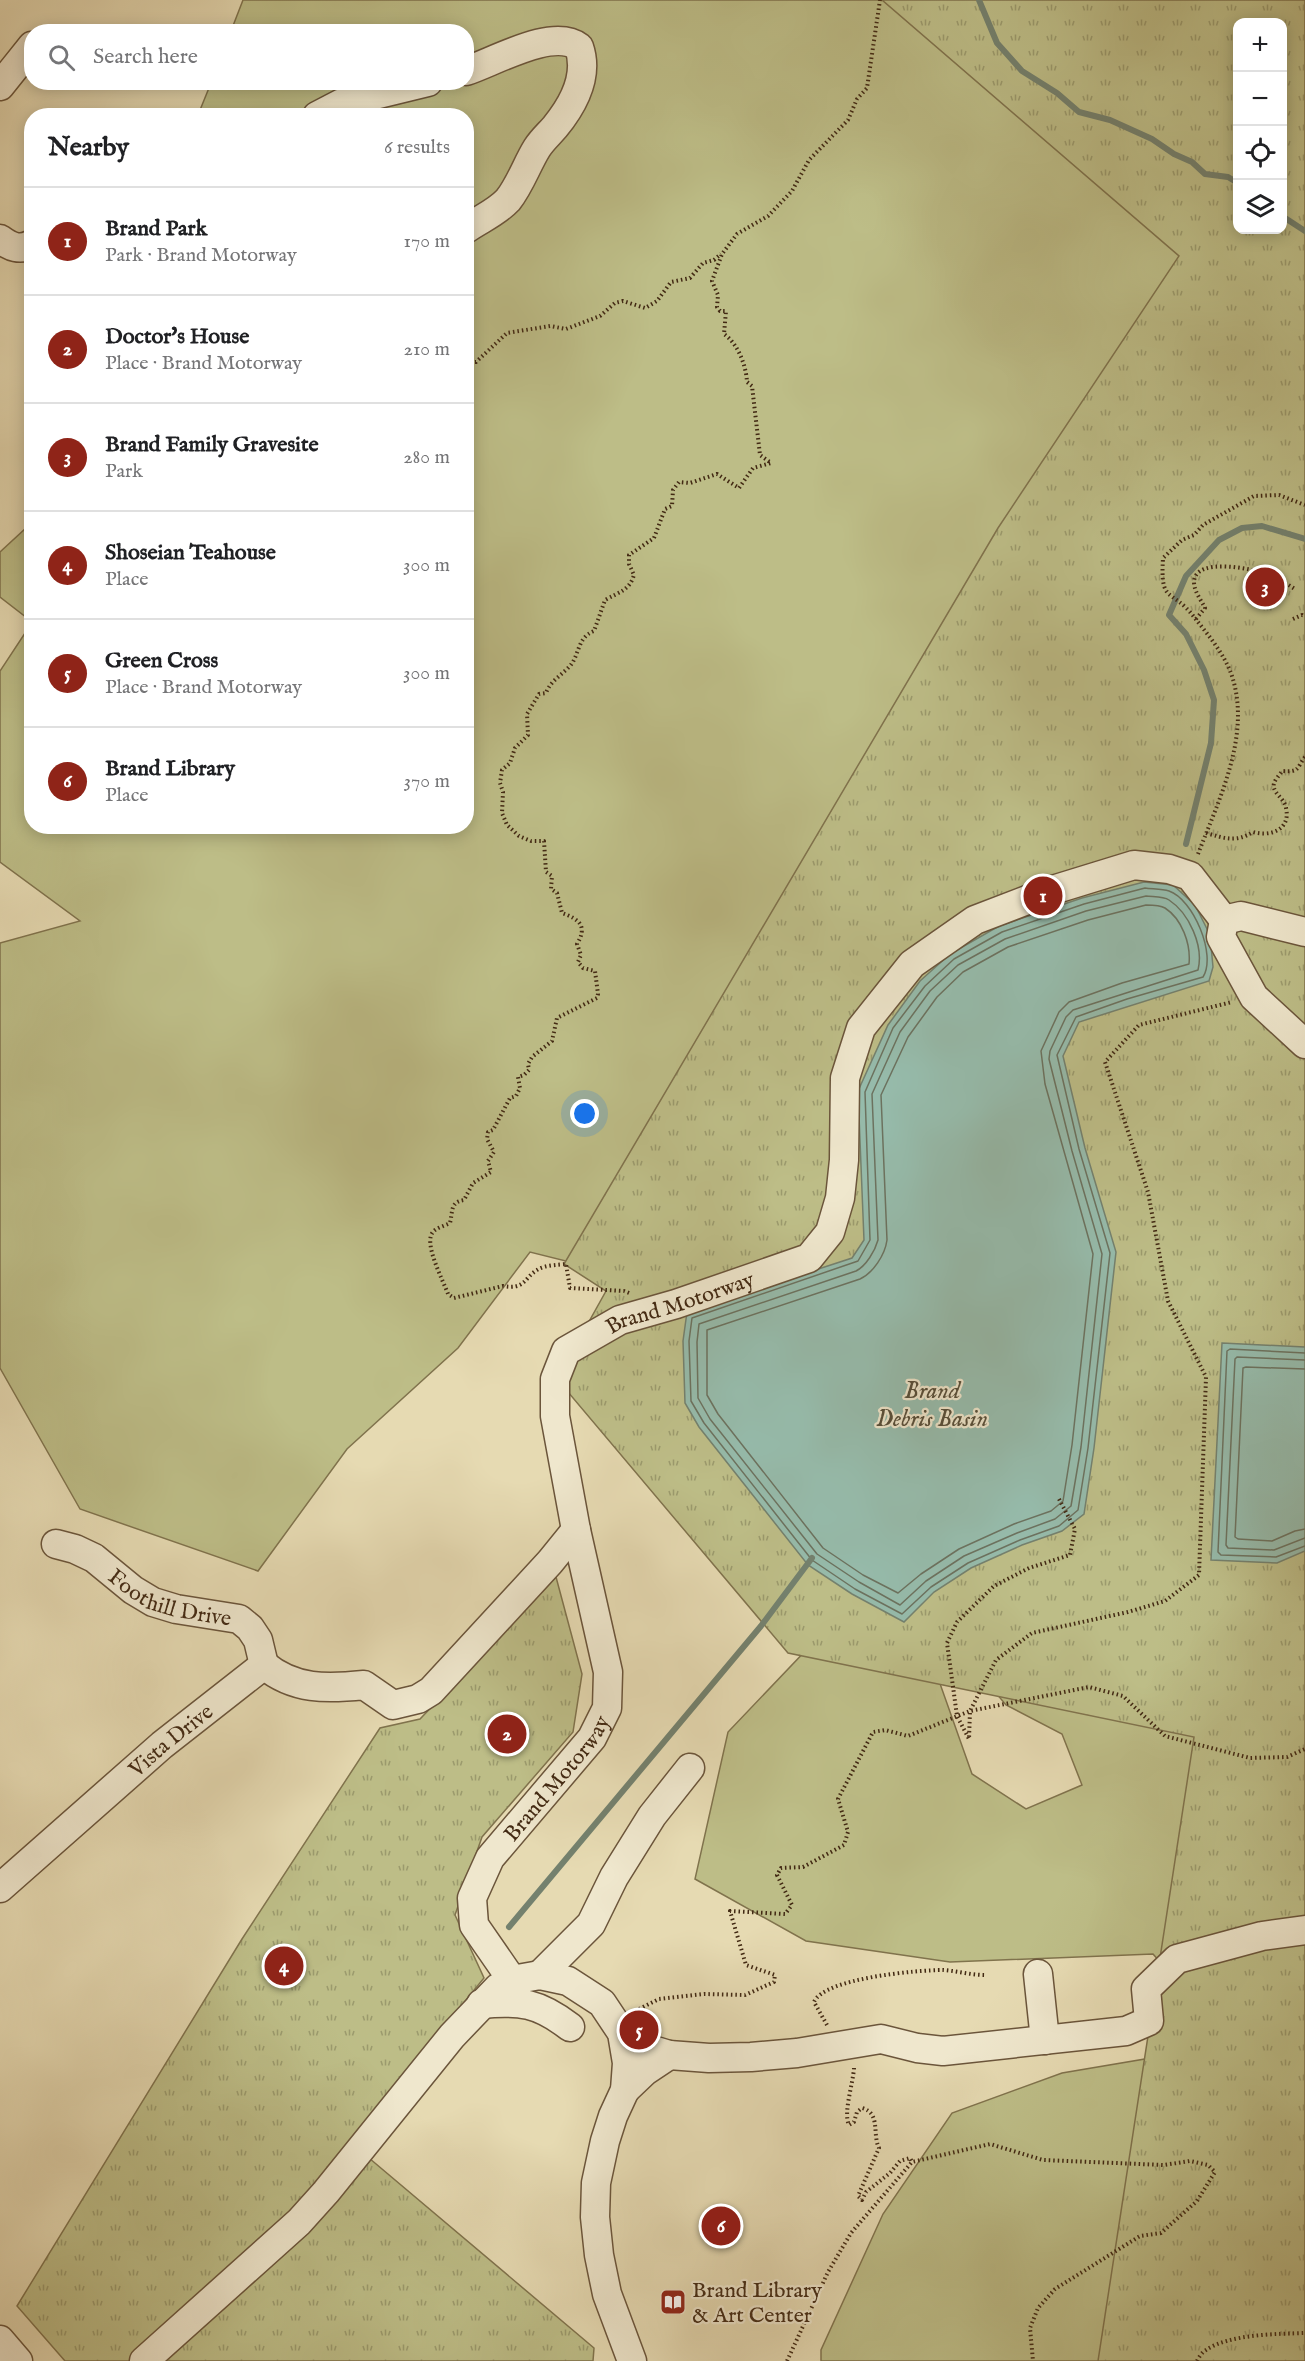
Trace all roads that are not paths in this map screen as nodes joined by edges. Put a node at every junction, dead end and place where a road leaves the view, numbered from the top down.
1 (24, 56) edge
2 (474, 68) edge
3 (0, 86) edge
4 (395, 90) edge
5 (332, 108) edge
6 (474, 225) edge
7 (0, 239) edge
8 (24, 248) edge
9 (1224, 920) junction
10 (1305, 932) edge
11 (1305, 1044) edge
12 (576, 1530) junction
13 (56, 1544) dead end
14 (264, 1665) junction
15 (690, 1768) dead end
16 (0, 1888) edge
17 (1305, 1930) edge
18 (1038, 1974) dead end
19 (540, 1975) junction
20 (512, 1980) junction
21 (482, 2004) junction
22 (570, 2027) dead end
23 (619, 2027) junction
24 (1045, 2040) junction
25 (669, 2055) junction
26 (625, 2090) junction
27 (0, 2340) edge
28 (18, 2361) edge
29 (144, 2361) edge
30 (632, 2361) edge

1 - 3 street
2 - 6 street
4 - 5 street
7 - 8 street
9 - 10 street
9 - 11 street
9 - 12 street, Brand Motorway
12 - 14 street
12 - 20 street, Brand Motorway
13 - 14 street, Foothill Drive
14 - 16 street, Vista Drive
15 - 19 street
17 - 24 street
18 - 24 street
19 - 20 street
19 - 23 street
20 - 21 street
21 - 22 street
21 - 29 street
23 - 25 street
23 - 26 street
24 - 25 street
25 - 26 street
26 - 30 street
27 - 28 street

